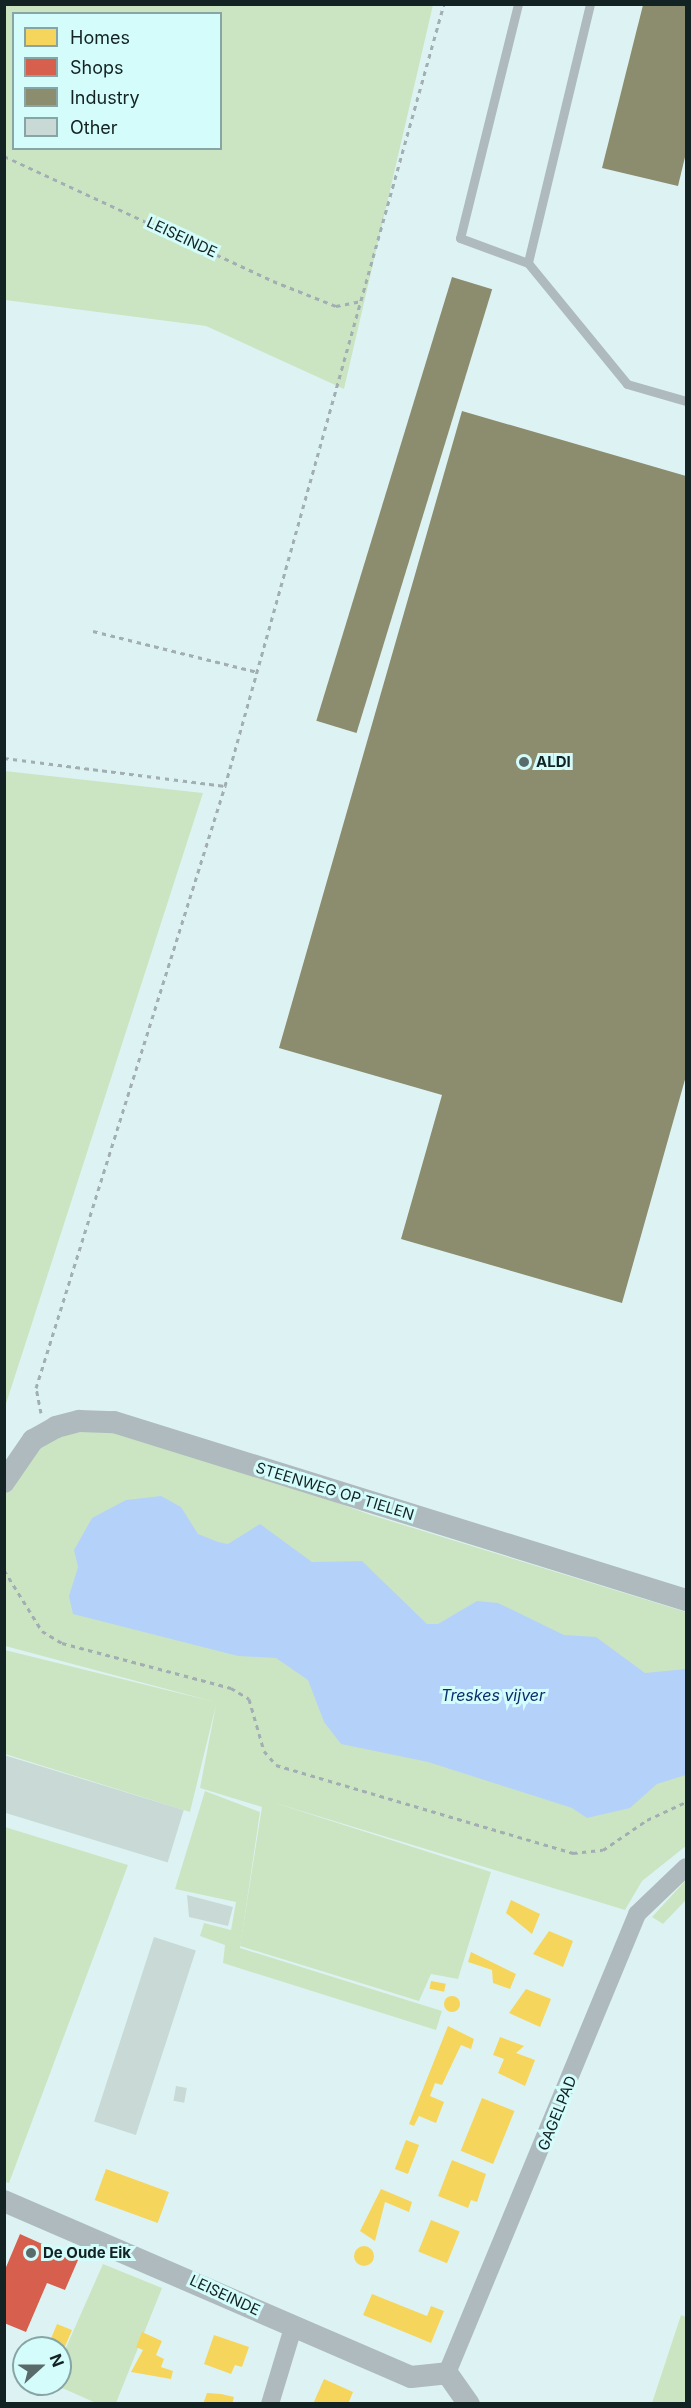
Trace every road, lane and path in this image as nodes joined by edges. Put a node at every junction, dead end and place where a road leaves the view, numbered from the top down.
1 (444, 4) edge
2 (518, 4) edge
3 (590, 4) edge
4 (4, 156) edge
5 (528, 263) junction
6 (362, 301) junction
7 (687, 401) edge
8 (93, 631) dead end
9 (257, 672) junction
10 (4, 758) edge
11 (225, 786) junction
12 (42, 1419) dead end
13 (4, 1482) edge
14 (4, 1570) edge
15 (687, 1600) edge
16 (687, 1802) edge
17 (687, 1867) edge
18 (4, 2201) edge
19 (293, 2328) junction
20 (447, 2373) junction
21 (270, 2403) edge
22 (469, 2403) edge

1 - 6 path
2 - 5 lane
3 - 5 lane
4 - 6 path, LEISEINDE
5 - 7 lane
6 - 9 path
8 - 9 path
9 - 11 path
10 - 11 path
11 - 12 path
13 - 15 street, STEENWEG OP TIELEN
14 - 16 path
17 - 20 street, GAGELPAD
18 - 19 street, LEISEINDE
19 - 20 street, LEISEINDE
19 - 21 street
20 - 22 street

